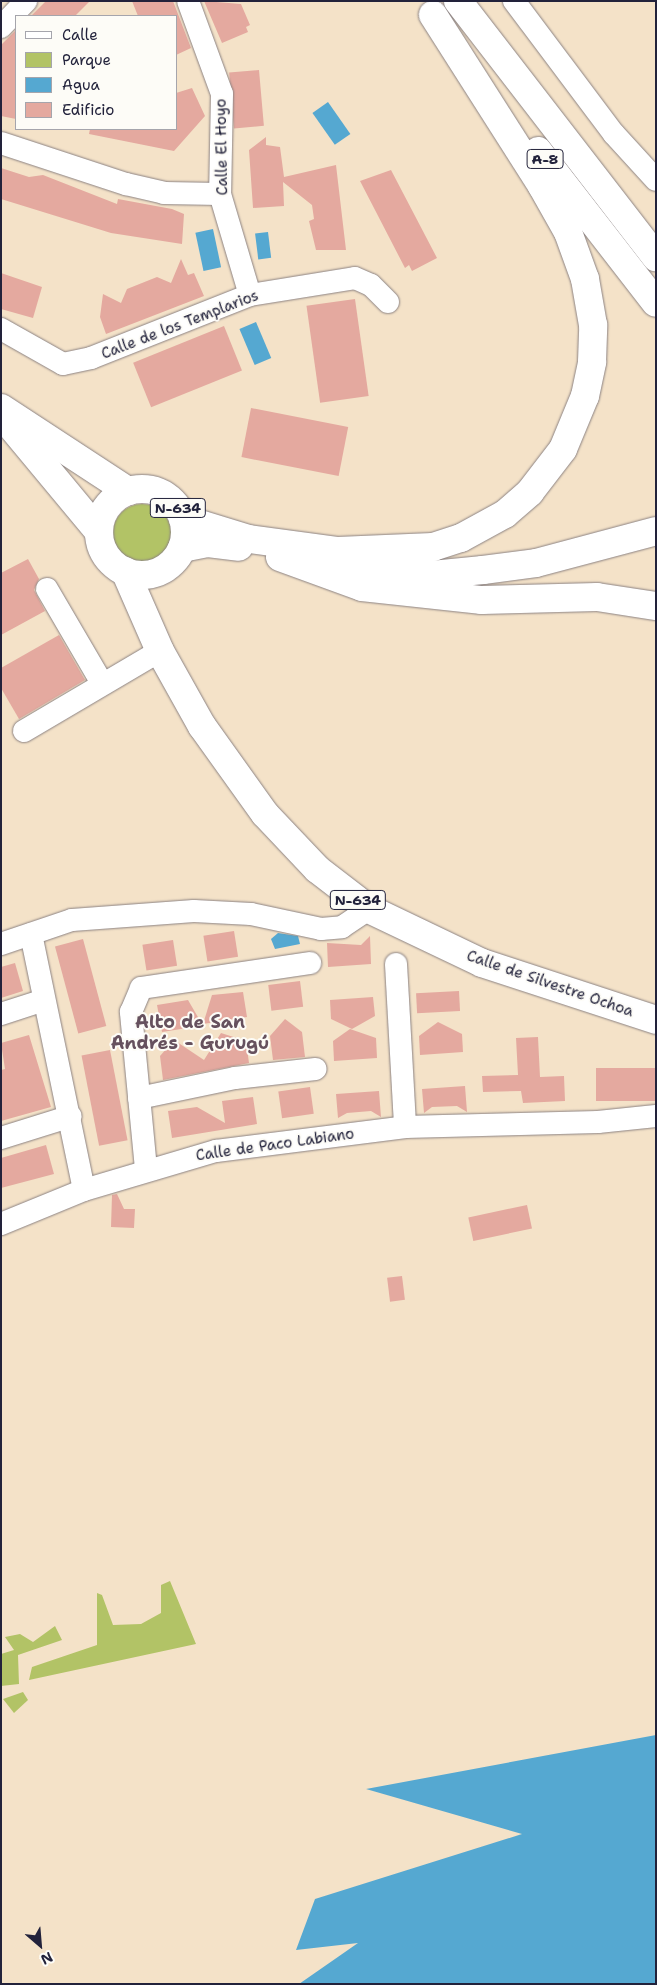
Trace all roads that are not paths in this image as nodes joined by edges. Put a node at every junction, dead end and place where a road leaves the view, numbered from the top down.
1 (26, 1) edge
2 (188, 1) edge
3 (458, 1) edge
4 (514, 1) edge
5 (428, 8) edge
6 (1, 27) edge
7 (1, 143) edge
8 (656, 180) edge
9 (220, 194) junction
10 (656, 257) edge
11 (250, 295) junction
12 (388, 302) dead end
13 (656, 303) edge
14 (1, 329) edge
15 (1, 408) edge
16 (1, 416) edge
17 (128, 491) junction
18 (183, 519) junction
19 (656, 531) edge
20 (99, 532) junction
21 (249, 539) junction
22 (182, 548) junction
23 (280, 557) junction
24 (351, 567) junction
25 (163, 569) junction
26 (125, 571) junction
27 (47, 589) dead end
28 (656, 606) edge
29 (160, 651) junction
30 (102, 683) junction
31 (24, 731) dead end
32 (369, 909) junction
33 (31, 934) junction
34 (1, 944) edge
35 (310, 963) dead end
36 (396, 964) dead end
37 (44, 1000) junction
38 (1, 1014) edge
39 (656, 1020) edge
40 (315, 1069) dead end
41 (139, 1098) junction
42 (72, 1116) junction
43 (656, 1116) edge
44 (405, 1127) junction
45 (1, 1138) edge
46 (146, 1169) junction
47 (84, 1190) junction
48 (1, 1224) edge

1 - 6 street
2 - 9 street, Calle El Hoyo
3 - 10 highway, A-8
4 - 8 street
5 - 13 highway, A-8
5 - 21 highway
7 - 9 street
9 - 11 street, Calle El Hoyo
11 - 12 street, Calle de los Templarios
11 - 14 street, Calle de los Templarios
15 - 17 highway, N-634
16 - 20 highway, N-634
17 - 18 highway, N-634
17 - 20 highway, N-634
18 - 21 highway
18 - 22 highway, N-634
19 - 24 highway
20 - 26 highway, N-634
21 - 24 highway
22 - 23 highway
22 - 25 highway, N-634
23 - 24 highway
23 - 28 highway
25 - 26 highway
25 - 29 highway, N-634
26 - 29 highway, N-634
27 - 30 street
29 - 30 street
29 - 32 highway, Calle de Silvestre Ochoa / N-634
30 - 31 street
32 - 33 street
32 - 39 highway, Calle de Silvestre Ochoa / N-634
33 - 34 street
33 - 37 street
35 - 41 street
36 - 44 street
37 - 38 street
37 - 42 street
40 - 41 street
41 - 46 street
42 - 45 street
42 - 47 street
43 - 44 street, Calle de Paco Labiano
44 - 46 street, Calle de Paco Labiano
46 - 47 street, Calle de Paco Labiano
47 - 48 street, Calle de Paco Labiano

